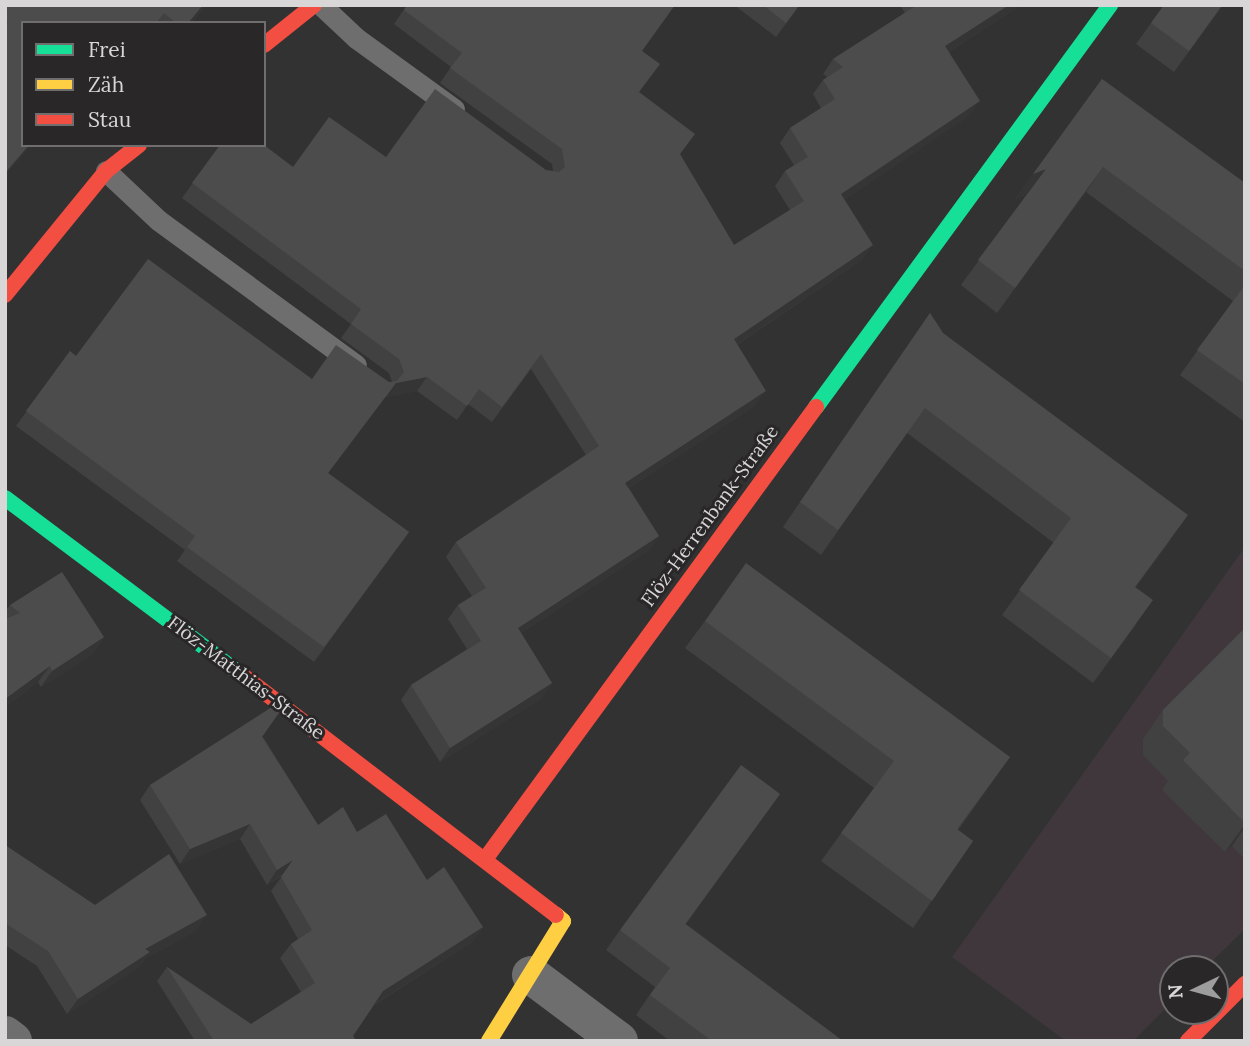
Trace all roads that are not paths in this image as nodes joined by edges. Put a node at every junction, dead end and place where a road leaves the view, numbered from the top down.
1 (314, 5) edge
2 (321, 5) edge
3 (1111, 5) edge
4 (266, 43) edge
5 (467, 118) edge
6 (136, 147) edge
7 (106, 171) junction
8 (5, 295) edge
9 (370, 376) edge
10 (5, 498) edge
11 (486, 858) junction
12 (531, 975) junction
13 (1245, 984) edge
14 (5, 1035) edge
15 (13, 1041) edge
16 (489, 1041) edge
17 (619, 1041) edge
18 (1188, 1041) edge

1 - 4 street
2 - 5 lane
3 - 11 street, Flöz-Herrenbank-Straße
6 - 7 street
7 - 8 street
7 - 9 lane
10 - 11 street, Flöz-Matthias-Straße
11 - 12 street
12 - 16 street
12 - 17 street
13 - 18 street
14 - 15 street

